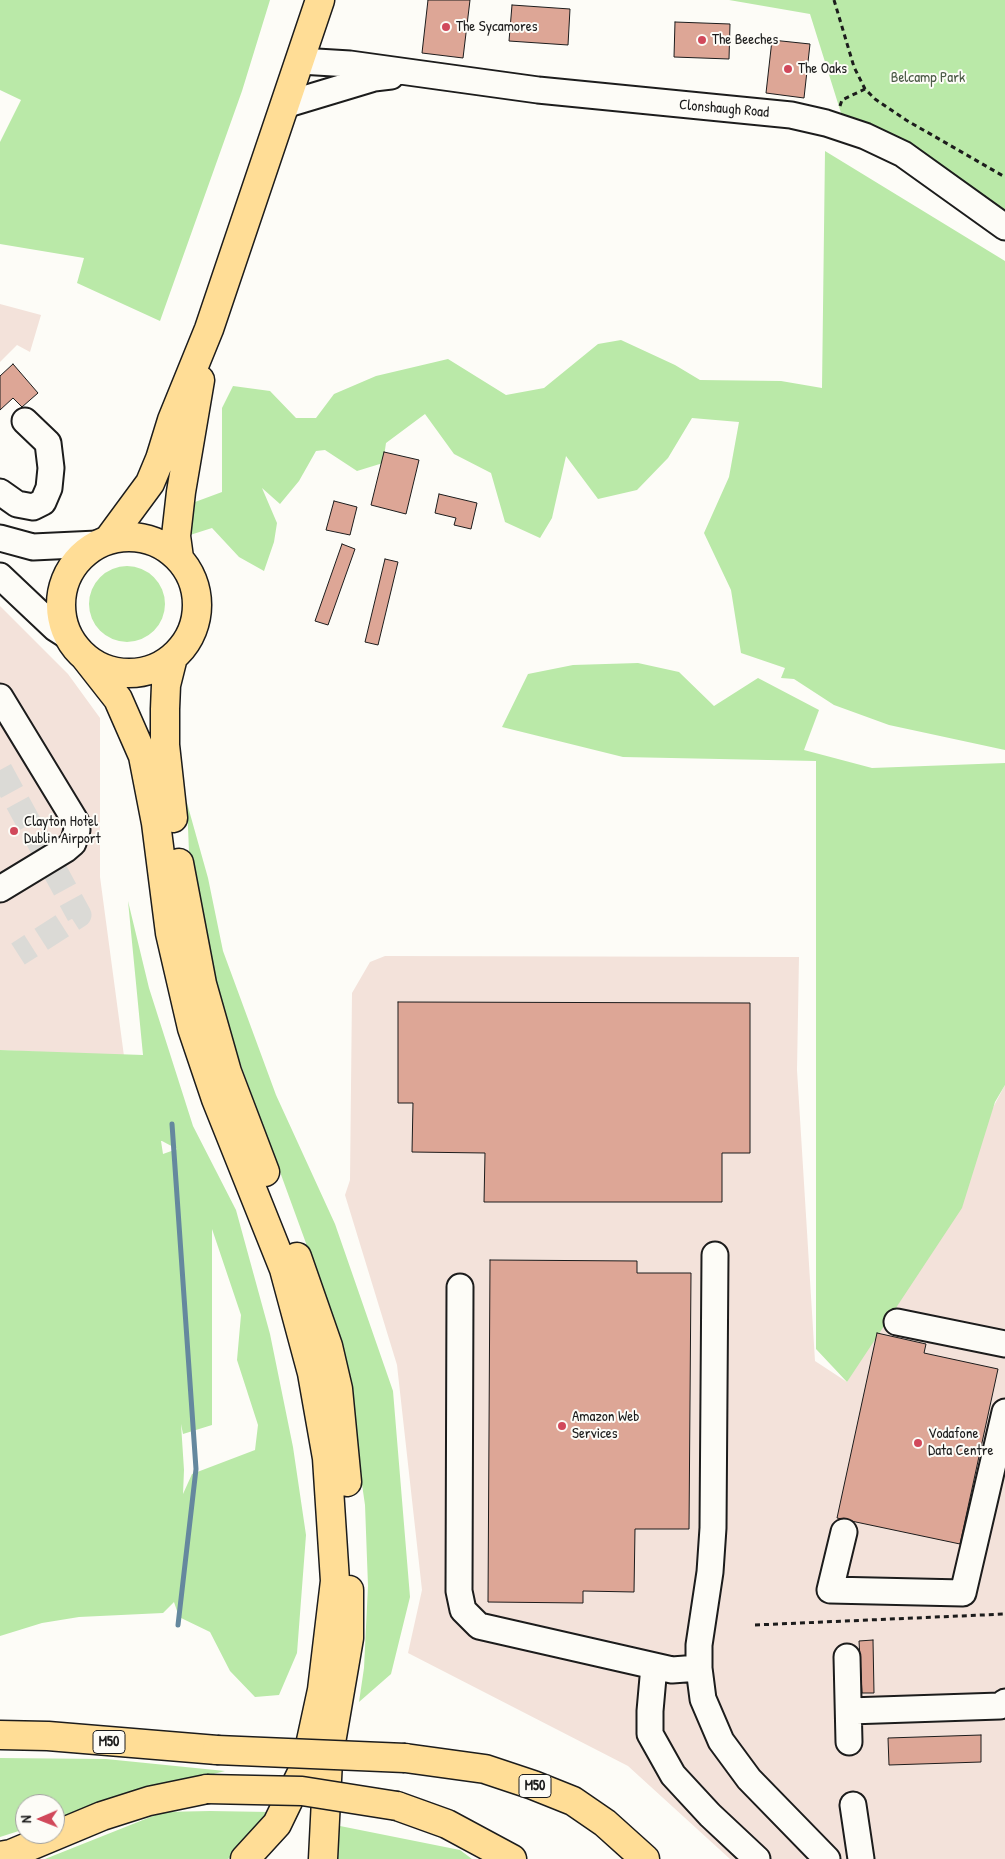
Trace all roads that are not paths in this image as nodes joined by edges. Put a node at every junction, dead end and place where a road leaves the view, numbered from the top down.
1 (320, 0) edge
2 (300, 61) junction
3 (415, 73) junction
4 (284, 108) junction
5 (1005, 227) edge
6 (209, 329) junction
7 (25, 421) dead end
8 (0, 492) edge
9 (0, 538) edge
10 (102, 542) junction
11 (179, 558) junction
12 (0, 576) edge
13 (77, 647) junction
14 (173, 657) junction
15 (0, 697) edge
16 (2, 885) edge
17 (715, 1255) dead end
18 (460, 1287) dead end
19 (897, 1322) dead end
20 (1005, 1344) edge
21 (1005, 1412) edge
22 (844, 1532) dead end
23 (847, 1657) dead end
24 (654, 1666) junction
25 (700, 1668) junction
26 (1005, 1702) edge
27 (849, 1711) junction
28 (0, 1735) edge
29 (849, 1742) dead end
30 (853, 1805) dead end
31 (0, 1856) edge
32 (245, 1859) edge
33 (322, 1859) edge
34 (512, 1859) edge
35 (645, 1859) edge
36 (757, 1859) edge
37 (827, 1859) edge
38 (861, 1859) edge

1 - 2 main road
2 - 3 street, Clonshaugh Road
2 - 4 main road
3 - 4 street, Clonshaugh Road
3 - 5 street, Clonshaugh Road
4 - 6 main road
6 - 10 main road
6 - 11 main road
7 - 8 street
9 - 10 street
10 - 11 main road
10 - 13 main road
11 - 14 main road
12 - 13 street
13 - 14 main road
13 - 32 main road
14 - 33 main road
15 - 16 street
17 - 25 street
18 - 24 street
19 - 20 street
21 - 22 street
23 - 27 street
24 - 25 street
24 - 36 street
25 - 37 street
26 - 27 street
27 - 29 street
28 - 35 main road, M50, bridge
30 - 38 street
31 - 34 main road, bridge

